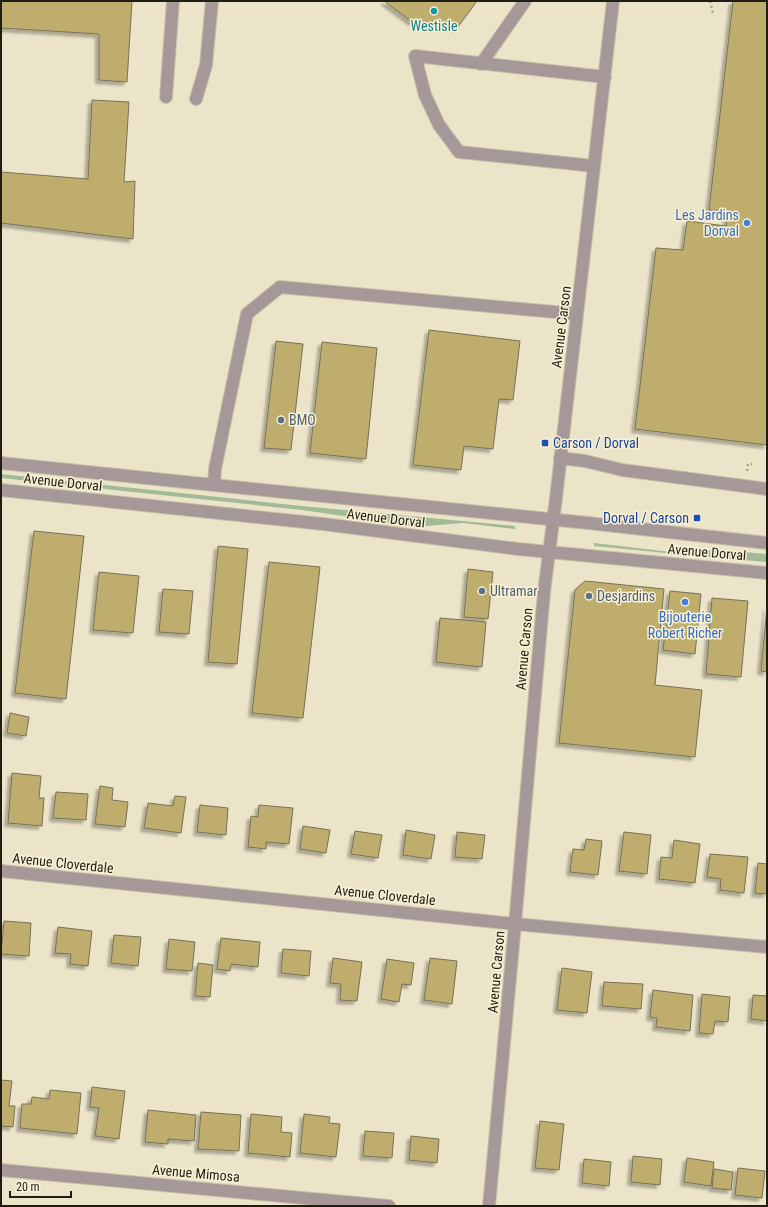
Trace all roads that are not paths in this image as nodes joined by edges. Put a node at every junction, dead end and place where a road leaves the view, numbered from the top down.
1 (173, 1) edge
2 (212, 1) edge
3 (525, 1) edge
4 (613, 1) edge
5 (481, 64) junction
6 (604, 77) junction
7 (166, 97) dead end
8 (196, 99) dead end
9 (594, 166) junction
10 (577, 314) junction
11 (560, 458) junction
12 (1, 463) edge
13 (214, 486) junction
14 (767, 488) edge
15 (1, 490) edge
16 (554, 520) junction
17 (767, 543) edge
18 (550, 552) junction
19 (767, 572) edge
20 (1, 871) edge
21 (515, 924) junction
22 (767, 947) edge
23 (1, 1170) edge
24 (389, 1206) edge
25 (489, 1206) edge

1 - 7 street
2 - 8 street
3 - 5 street
4 - 6 street, Avenue Carson
5 - 6 street
5 - 9 street
6 - 9 street, Avenue Carson
9 - 10 street, Avenue Carson
10 - 11 street, Avenue Carson
10 - 13 street
11 - 14 street
11 - 16 street, Avenue Carson
12 - 13 street, Avenue Dorval
13 - 16 street, Avenue Dorval
15 - 18 street, Avenue Dorval
16 - 17 street, Avenue Dorval
16 - 18 street, Avenue Carson
18 - 19 street, Avenue Dorval
18 - 21 street, Avenue Carson
20 - 21 street, Avenue Cloverdale
21 - 22 street, Avenue Cloverdale
21 - 25 street, Avenue Carson
23 - 24 street, Avenue Mimosa

